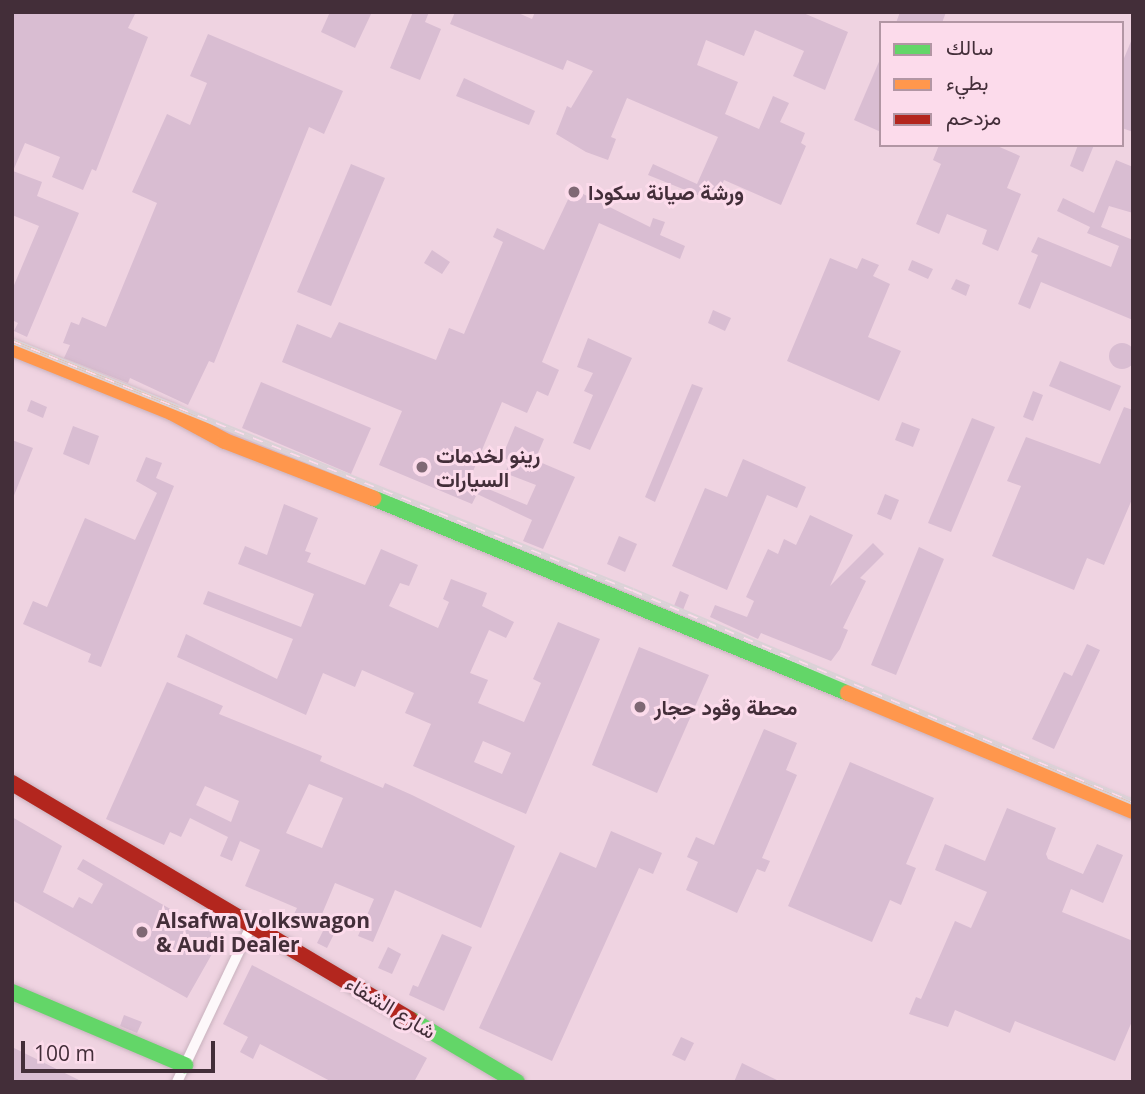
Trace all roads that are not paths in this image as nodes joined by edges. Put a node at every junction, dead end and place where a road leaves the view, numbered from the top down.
1 (12, 348) edge
2 (12, 783) edge
3 (1133, 811) edge
4 (252, 925) junction
5 (12, 992) edge
6 (185, 1065) junction
7 (177, 1082) edge
8 (517, 1082) edge

1 - 3 street
2 - 4 street, شارع الشفاء
4 - 6 street
4 - 8 street, شارع الشفاء
5 - 6 street
6 - 7 street

